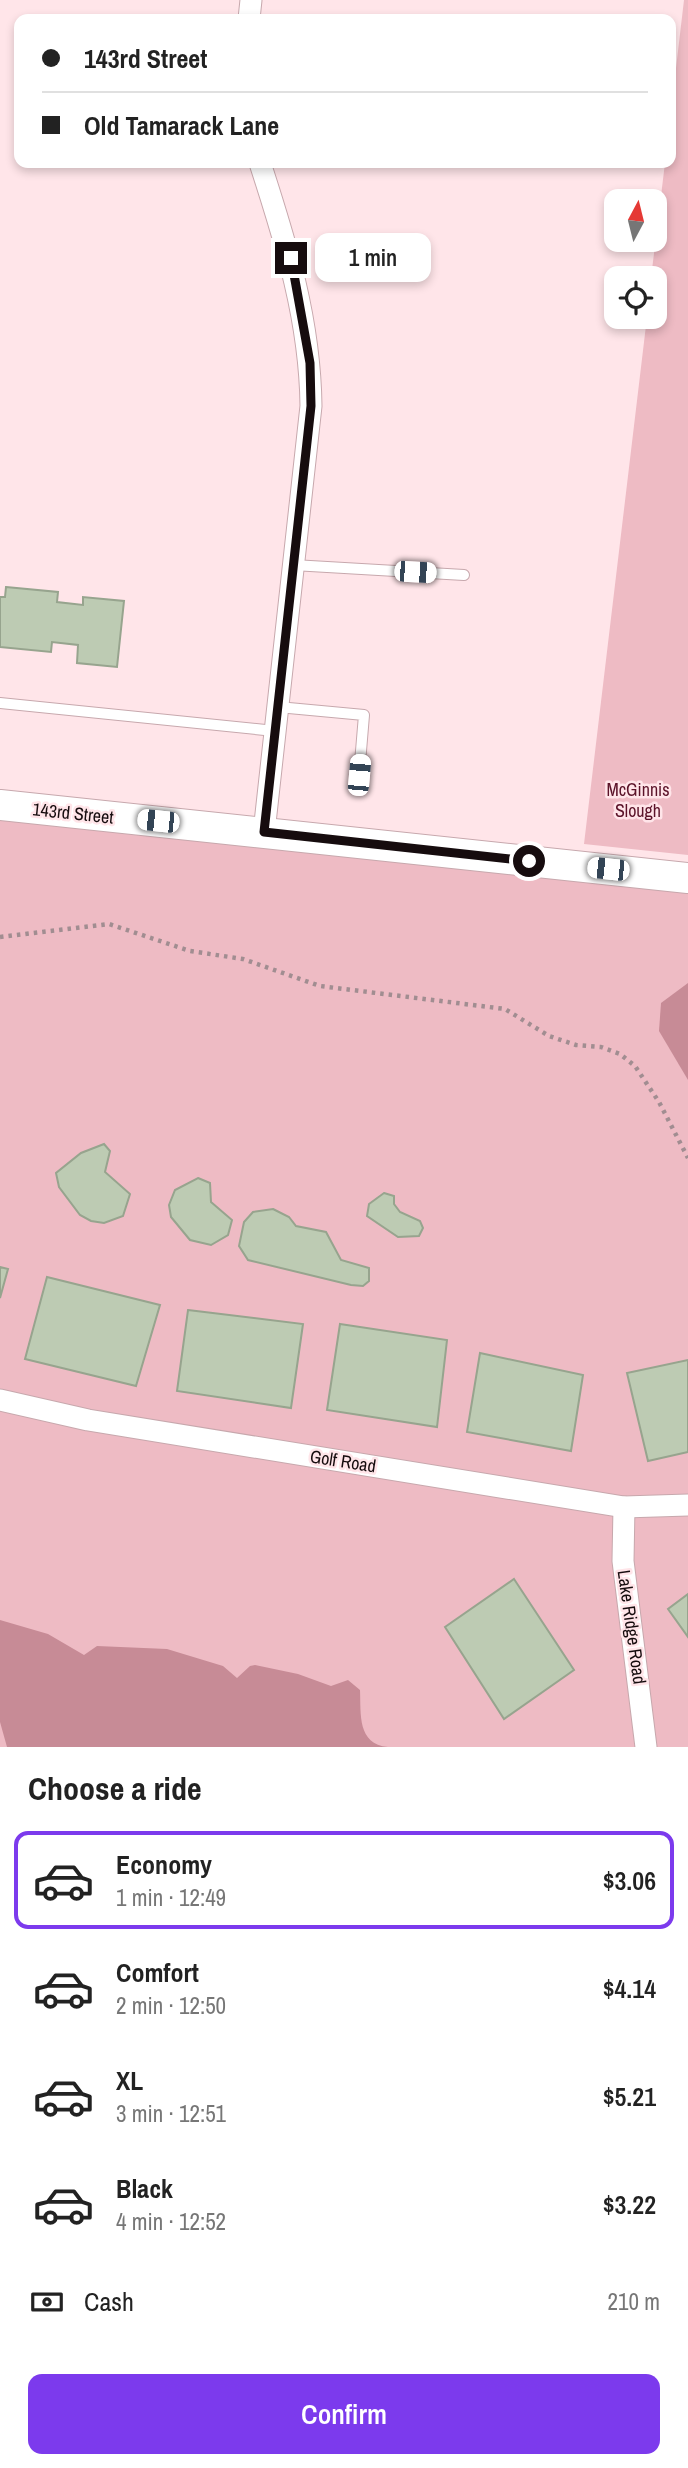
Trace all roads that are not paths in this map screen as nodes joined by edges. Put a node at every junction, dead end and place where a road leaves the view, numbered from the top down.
1 (262, 168) edge
2 (293, 565) junction
3 (464, 575) dead end
4 (0, 703) edge
5 (278, 707) junction
6 (275, 732) junction
7 (359, 775) dead end
8 (0, 805) edge
9 (264, 832) junction
10 (688, 878) edge
11 (0, 1400) edge
12 (688, 1505) edge
13 (624, 1507) junction
14 (646, 1747) edge

1 - 2 street
2 - 3 lane
2 - 5 street
4 - 6 lane
5 - 6 street
5 - 7 lane
6 - 9 street
8 - 9 main road, 143rd Street
9 - 10 main road, 143rd Street
11 - 13 street, Golf Road
12 - 13 street, Golf Road
13 - 14 street, Lake Ridge Road

